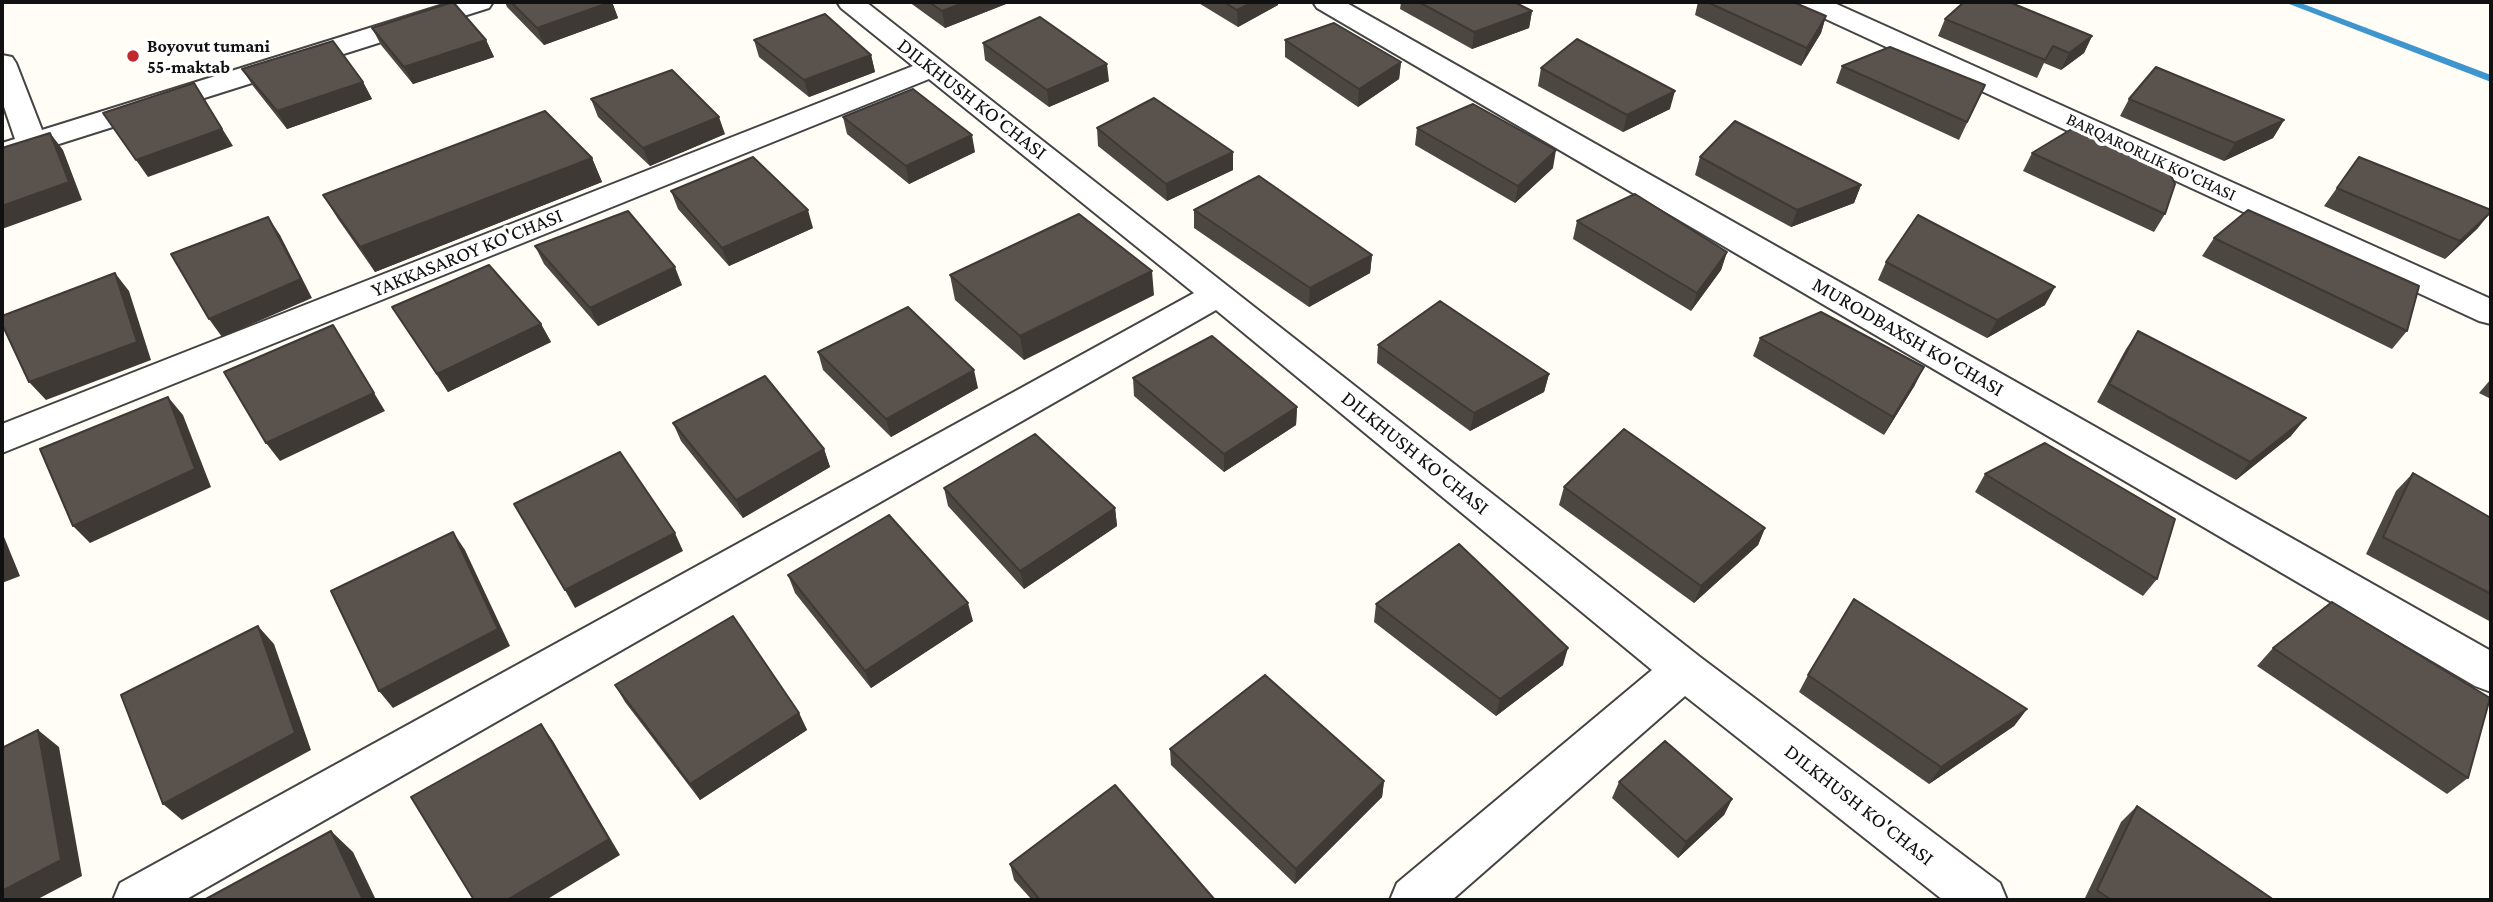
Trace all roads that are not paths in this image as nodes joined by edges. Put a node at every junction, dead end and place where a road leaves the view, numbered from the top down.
1 (480, 2) edge
2 (850, 2) edge
3 (1326, 2) edge
4 (1811, 2) edge
5 (2, 63) edge
6 (932, 68) junction
7 (32, 143) junction
8 (2, 153) edge
9 (1218, 294) junction
10 (2491, 313) edge
11 (2, 439) edge
12 (1684, 670) junction
13 (2491, 673) edge
14 (138, 900) edge
15 (1415, 900) edge
16 (1982, 900) edge

1 - 7 street
2 - 6 street, DILKHUSH KO'CHASI
3 - 13 street, MURODBAXSH KO'CHASI
4 - 10 street, BARQARORLIK KO'CHASI
5 - 7 street
6 - 9 street, DILKHUSH KO'CHASI
6 - 11 street, YAKKASAROY KO'CHASI
7 - 8 street
9 - 12 street, DILKHUSH KO'CHASI
9 - 14 street
12 - 15 street
12 - 16 street, DILKHUSH KO'CHASI

